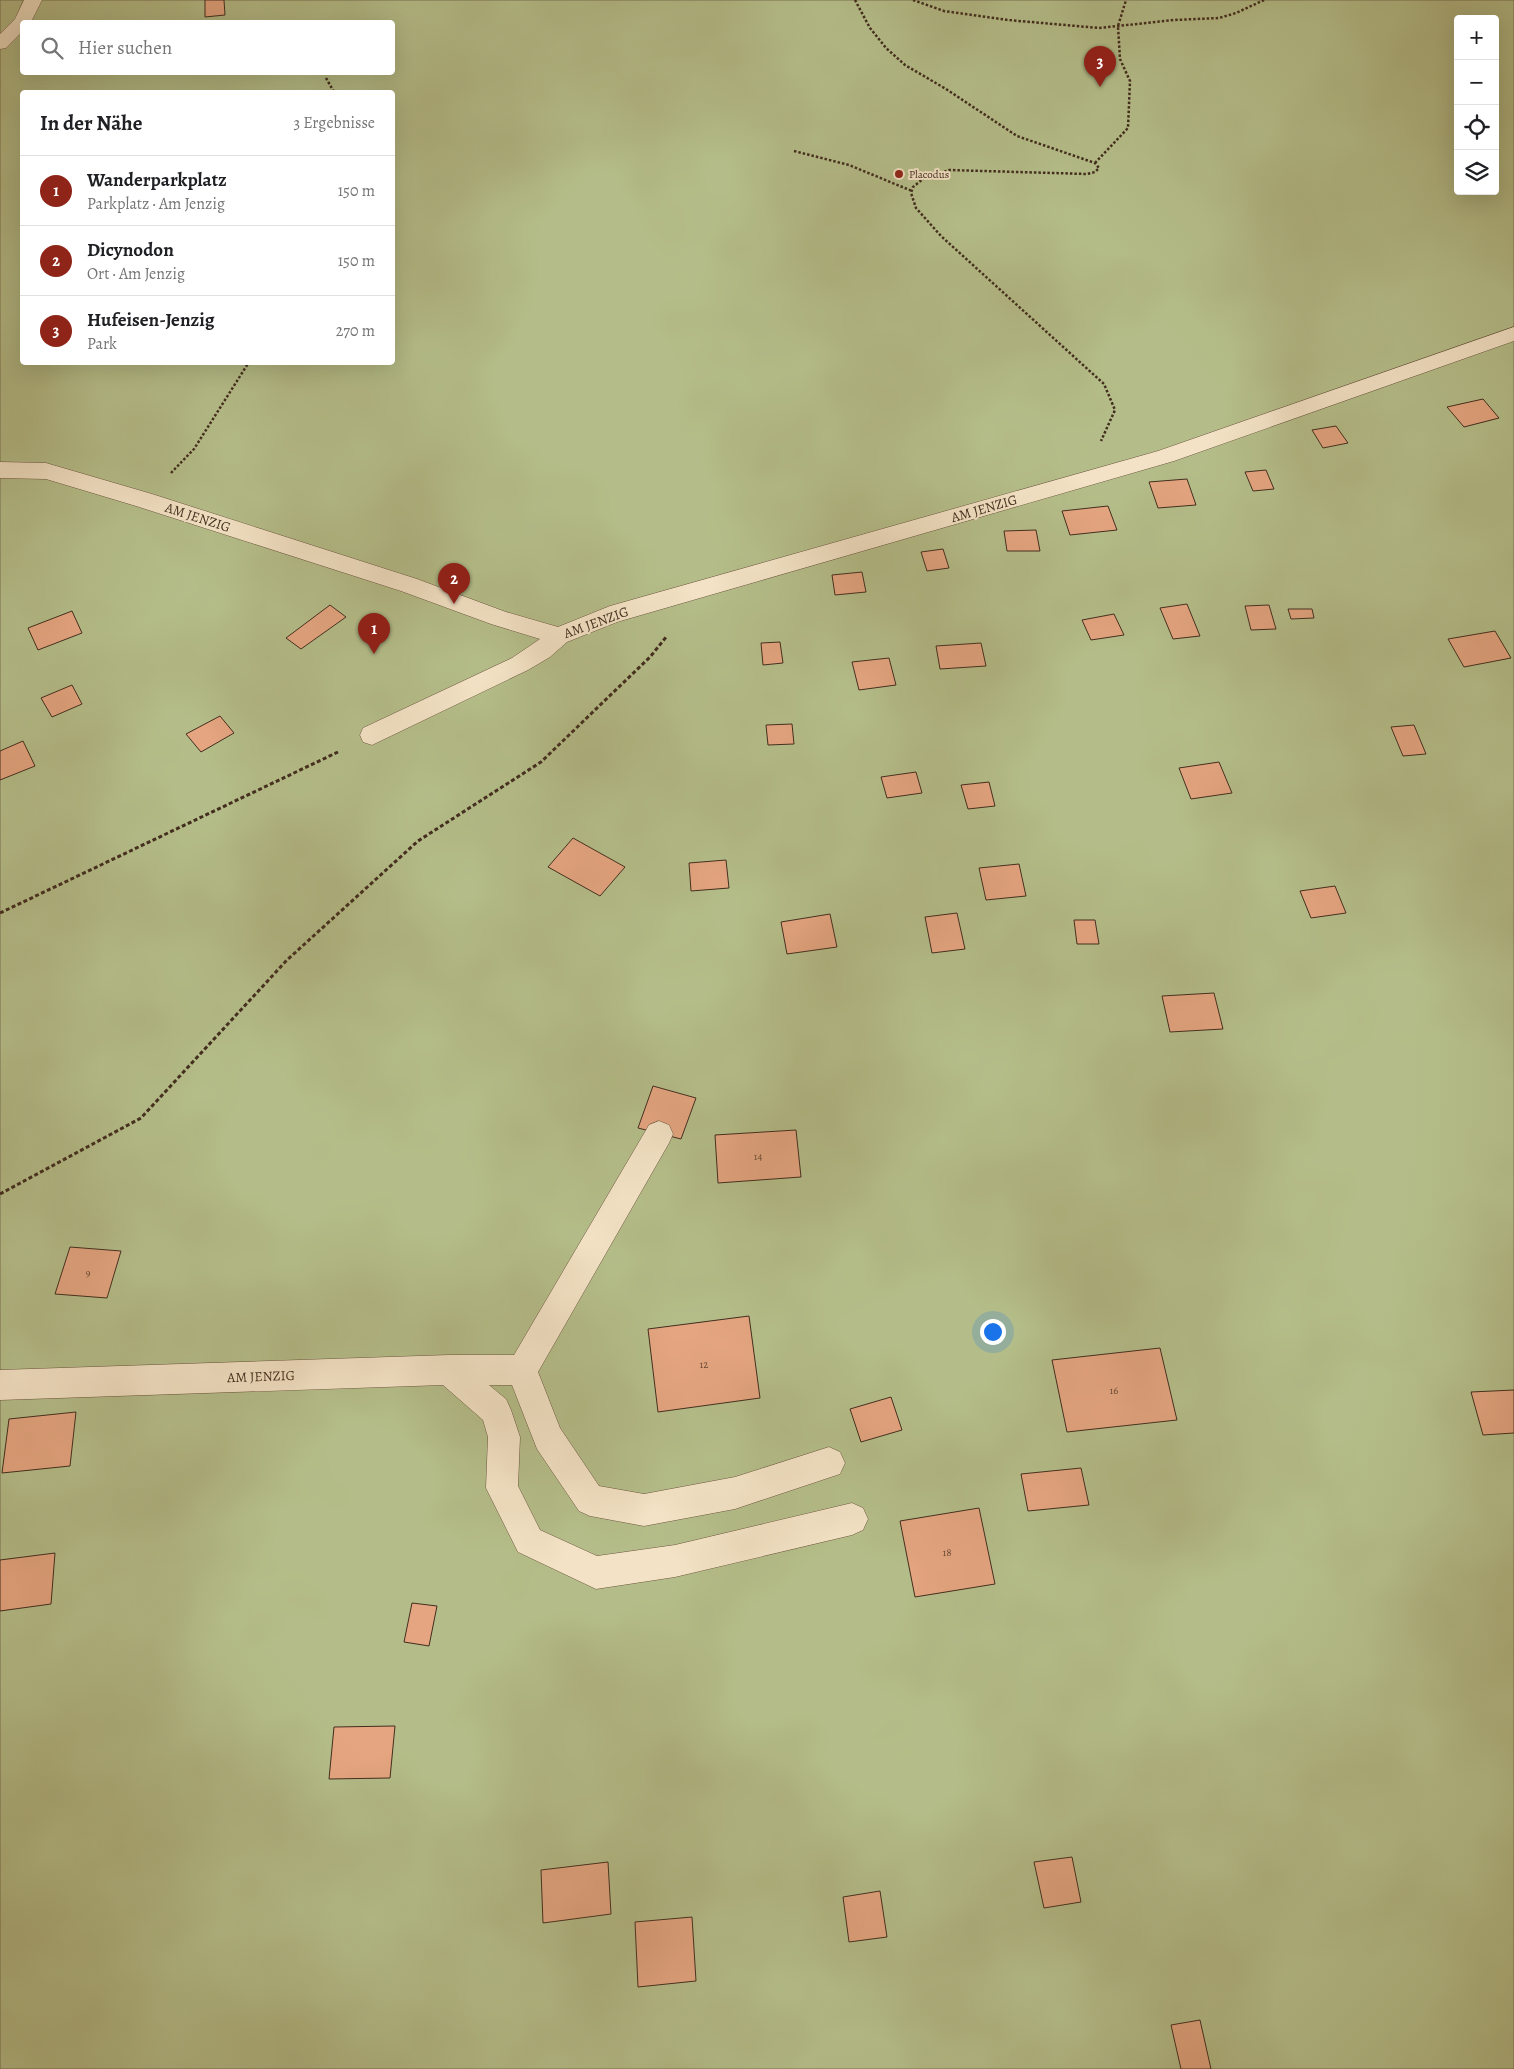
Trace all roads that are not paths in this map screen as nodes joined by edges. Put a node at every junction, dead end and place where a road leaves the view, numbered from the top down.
1 (33, 0) edge
2 (23, 20) edge
3 (20, 24) edge
4 (0, 44) edge
5 (1514, 334) edge
6 (0, 470) edge
7 (560, 636) junction
8 (372, 735) road end
9 (659, 1134) dead end
10 (449, 1370) junction
11 (522, 1370) junction
12 (0, 1385) edge
13 (830, 1463) dead end
14 (852, 1519) dead end

1 - 2 street
3 - 4 street
5 - 7 street, AM JENZIG
6 - 7 street, AM JENZIG
7 - 8 street
9 - 11 street
10 - 11 street, AM JENZIG
10 - 12 street, AM JENZIG
10 - 14 street
11 - 13 street

